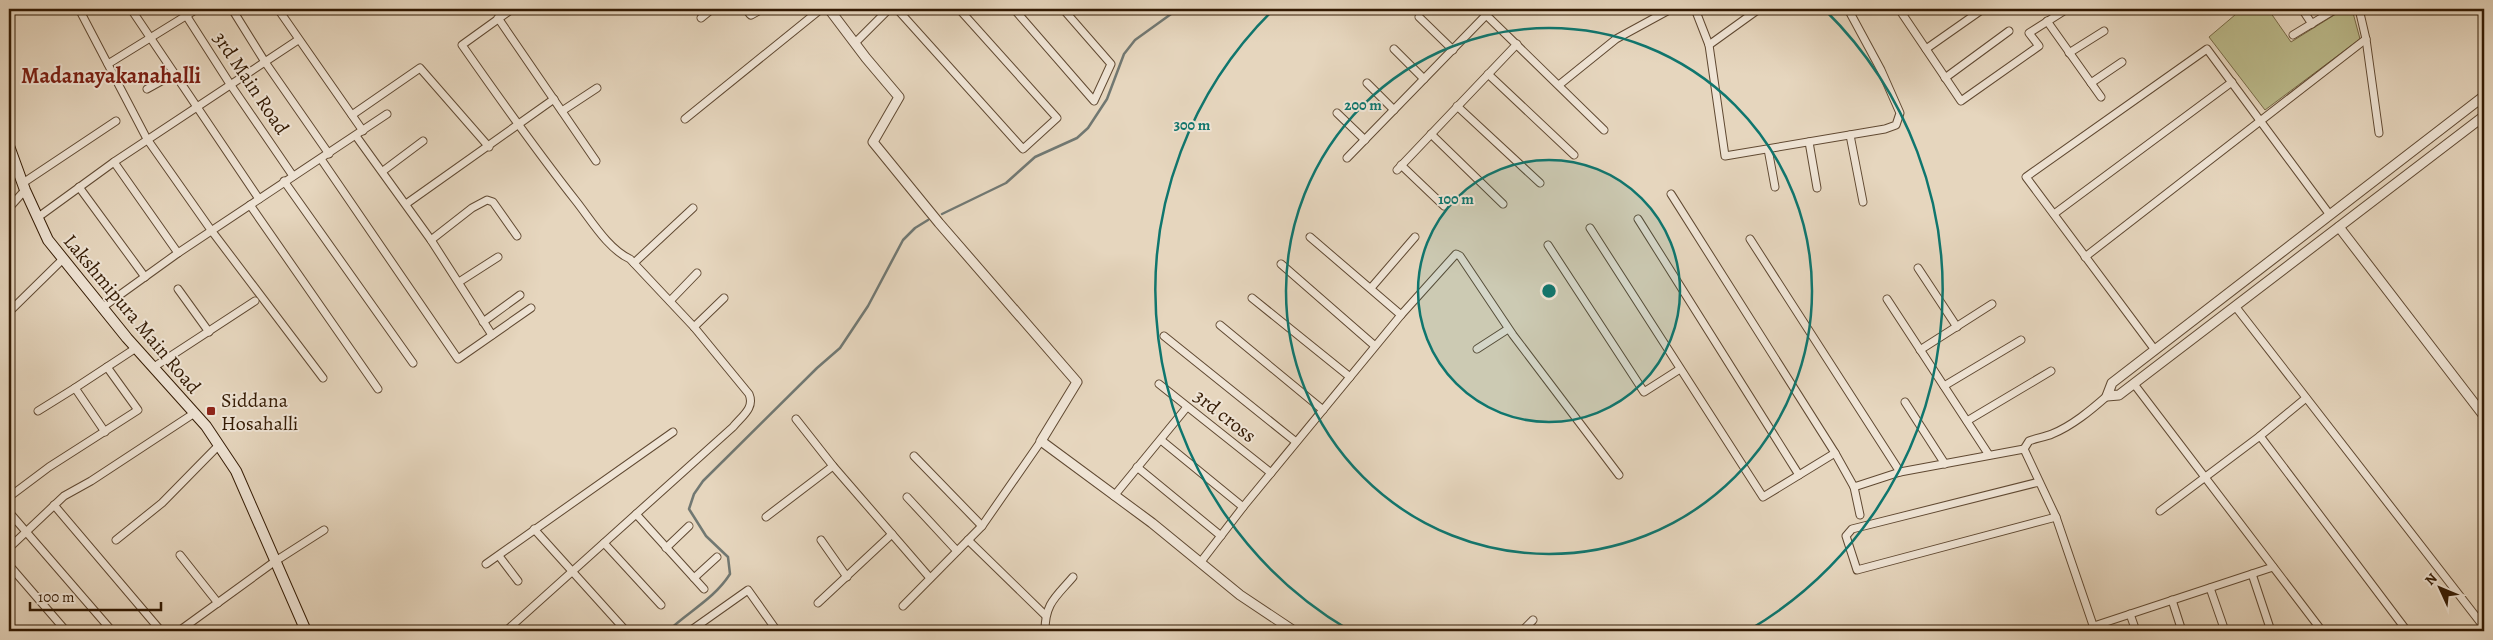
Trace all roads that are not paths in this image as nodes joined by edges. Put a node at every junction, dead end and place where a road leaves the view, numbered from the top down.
1 (79, 9) edge
2 (131, 9) edge
3 (197, 9) edge
4 (232, 9) edge
5 (278, 9) edge
6 (512, 9) edge
7 (712, 9) edge
8 (747, 9) edge
9 (760, 9) edge
10 (820, 9) edge
11 (829, 9) edge
12 (889, 9) edge
13 (897, 9) edge
14 (959, 9) edge
15 (1014, 9) edge
16 (1064, 9) edge
17 (1480, 9) edge
18 (1492, 9) edge
19 (1671, 9) edge
20 (1694, 9) edge
21 (1759, 9) edge
22 (1848, 9) edge
23 (1983, 9) edge
24 (2067, 9) edge
25 (2302, 9) edge
26 (2336, 9) edge
27 (2359, 9) edge
28 (1903, 10) edge
29 (184, 12) edge
30 (1486, 15) junction
31 (1419, 17) dead end
32 (498, 18) junction
33 (701, 18) dead end
34 (2047, 21) junction
35 (2312, 24) junction
36 (2009, 31) dead end
37 (2104, 31) dead end
38 (2293, 35) dead end
39 (150, 39) junction
40 (2366, 39) junction
41 (298, 40) junction
42 (855, 43) junction
43 (1517, 44) junction
44 (1709, 45) junction
45 (1926, 48) junction
46 (1394, 49) dead end
47 (1453, 50) junction
48 (2069, 53) junction
49 (265, 62) junction
50 (2122, 62) dead end
51 (108, 64) junction
52 (174, 74) junction
53 (1488, 74) junction
54 (1945, 78) junction
55 (1424, 79) junction
56 (1367, 82) dead end
57 (2232, 82) junction
58 (2091, 83) junction
59 (230, 84) junction
60 (1559, 85) junction
61 (597, 88) dead end
62 (147, 89) dead end
63 (2484, 96) edge
64 (2101, 97) dead end
65 (554, 100) junction
66 (1457, 106) junction
67 (197, 107) junction
68 (1394, 110) junction
69 (562, 111) junction
70 (1337, 113) dead end
71 (352, 114) junction
72 (387, 114) dead end
73 (2484, 116) edge
74 (685, 119) dead end
75 (116, 121) dead end
76 (2261, 122) junction
77 (517, 126) junction
78 (1604, 130) dead end
79 (363, 131) junction
80 (2379, 133) dead end
81 (1431, 134) junction
82 (1850, 135) junction
83 (356, 136) junction
84 (147, 139) junction
85 (1365, 140) junction
86 (423, 141) dead end
87 (1809, 142) junction
88 (9, 146) edge
89 (489, 147) junction
90 (1768, 149) junction
91 (329, 154) junction
92 (1574, 154) dead end
93 (1347, 158) dead end
94 (321, 159) junction
95 (596, 161) dead end
96 (114, 162) junction
97 (383, 172) junction
98 (293, 176) junction
99 (284, 182) junction
100 (1540, 183) dead end
101 (24, 187) junction
102 (79, 187) junction
103 (1775, 187) dead end
104 (1817, 188) dead end
105 (1671, 194) dead end
106 (259, 199) junction
107 (1862, 202) dead end
108 (406, 204) junction
109 (1503, 204) dead end
110 (250, 205) junction
111 (1444, 206) dead end
112 (9, 208) edge
113 (693, 208) dead end
114 (2054, 214) junction
115 (2330, 215) junction
116 (36, 218) junction
117 (1638, 219) dead end
118 (2339, 227) junction
119 (1590, 228) dead end
120 (211, 230) junction
121 (518, 236) dead end
122 (1310, 237) dead end
123 (1415, 237) dead end
124 (1750, 238) dead end
125 (431, 240) junction
126 (1548, 245) dead end
127 (178, 253) junction
128 (498, 257) dead end
129 (2086, 257) junction
130 (63, 259) junction
131 (634, 263) junction
132 (1281, 264) dead end
133 (1918, 268) dead end
134 (697, 273) dead end
135 (145, 277) junction
136 (459, 282) junction
137 (1371, 288) junction
138 (178, 289) dead end
139 (520, 296) dead end
140 (724, 298) dead end
141 (1252, 298) dead end
142 (1887, 299) dead end
143 (256, 301) dead end
144 (670, 301) junction
145 (1992, 304) dead end
146 (2235, 306) junction
147 (103, 308) junction
148 (531, 308) dead end
149 (9, 312) edge
150 (1401, 314) junction
151 (484, 322) junction
152 (1220, 325) dead end
153 (1957, 326) junction
154 (694, 327) junction
155 (1508, 329) junction
156 (209, 332) junction
157 (492, 335) junction
158 (1164, 336) dead end
159 (2021, 340) dead end
160 (1375, 346) junction
161 (136, 348) junction
162 (1477, 349) dead end
163 (1920, 350) junction
164 (2155, 350) junction
165 (413, 363) dead end
166 (107, 367) junction
167 (154, 367) junction
168 (1680, 369) junction
169 (2051, 371) dead end
170 (1350, 377) junction
171 (323, 378) dead end
172 (1159, 384) dead end
173 (2134, 384) junction
174 (1944, 386) junction
175 (75, 388) junction
176 (378, 389) dead end
177 (2107, 396) junction
178 (2306, 398) junction
179 (1904, 402) dead end
180 (1187, 407) junction
181 (1323, 410) junction
182 (38, 411) dead end
183 (193, 414) junction
184 (2484, 416) edge
185 (796, 419) dead end
186 (1967, 421) junction
187 (106, 432) junction
188 (673, 432) dead end
189 (2260, 436) junction
190 (1161, 440) junction
191 (1041, 441) junction
192 (1296, 442) junction
193 (219, 445) junction
194 (2024, 449) junction
195 (1835, 454) junction
196 (1989, 455) junction
197 (914, 456) dead end
198 (1944, 464) junction
199 (833, 466) junction
200 (1138, 467) junction
201 (1900, 472) junction
202 (1271, 473) junction
203 (1619, 475) dead end
204 (1799, 475) junction
205 (2205, 477) junction
206 (2039, 482) junction
207 (1854, 487) junction
208 (907, 496) dead end
209 (1114, 496) junction
210 (9, 497) edge
211 (54, 505) junction
212 (1242, 507) junction
213 (2160, 511) dead end
214 (9, 512) edge
215 (636, 514) junction
216 (1860, 515) dead end
217 (766, 517) dead end
218 (2056, 517) junction
219 (688, 526) dead end
220 (982, 526) junction
221 (534, 529) junction
222 (324, 530) dead end
223 (26, 532) junction
224 (892, 534) junction
225 (1220, 536) junction
226 (116, 540) dead end
227 (821, 540) dead end
228 (968, 540) junction
229 (604, 543) junction
230 (9, 548) edge
231 (666, 548) junction
232 (957, 551) junction
233 (180, 555) dead end
234 (499, 556) junction
235 (717, 557) dead end
236 (274, 562) junction
237 (1200, 563) junction
238 (486, 564) dead end
239 (9, 565) edge
240 (2274, 567) junction
241 (572, 572) junction
242 (2252, 574) junction
243 (846, 577) junction
244 (1074, 577) dead end
245 (694, 578) junction
246 (930, 578) junction
247 (518, 581) dead end
248 (2210, 588) junction
249 (704, 589) dead end
250 (2172, 600) junction
251 (218, 603) junction
252 (818, 603) dead end
253 (661, 605) dead end
254 (903, 606) dead end
255 (2130, 614) junction
256 (1045, 615) junction
257 (1533, 620) dead end
258 (2094, 628) edge
259 (2484, 628) edge
260 (187, 629) edge
261 (509, 630) edge
262 (66, 631) edge
263 (112, 631) edge
264 (161, 631) edge
265 (179, 631) edge
266 (306, 631) edge
267 (626, 631) edge
268 (690, 631) edge
269 (777, 631) edge
270 (1045, 631) edge
271 (1294, 631) edge
272 (1522, 631) edge
273 (2136, 631) edge
274 (2182, 631) edge
275 (2225, 631) edge
276 (2270, 631) edge
277 (2322, 631) edge
278 (2407, 631) edge

1 - 51 street
2 - 39 street
3 - 29 street
4 - 49 street
5 - 41 street
6 - 32 street
7 - 33 street
8 - 9 street
10 - 74 street
11 - 42 street
12 - 42 street
13 - 14 street
15 - 16 street
17 - 30 street
18 - 30 street
19 - 60 street
20 - 44 street
21 - 44 street
22 - 82 street
23 - 45 street
24 - 34 street
25 - 35 street
26 - 35 street
27 - 40 street
28 - 45 street
29 - 39 street
29 - 59 street, 3rd Main Road
30 - 43 street
30 - 47 street
31 - 47 street
32 - 65 street
32 - 77 street
34 - 48 street
34 - 54 street
35 - 38 street
36 - 54 street
37 - 48 street
39 - 51 street
39 - 52 street
40 - 76 street
40 - 80 street
41 - 49 street
41 - 71 street
42 - 191 street
43 - 53 street
43 - 60 street
44 - 90 street
45 - 54 street
46 - 55 street
47 - 55 street
48 - 58 street
49 - 59 street
49 - 91 street
50 - 58 street
51 - 84 street
52 - 62 street
52 - 67 street
53 - 66 street
53 - 92 street
55 - 68 street
56 - 68 street
57 - 76 street
57 - 114 street
57 - 114 street
58 - 64 street
59 - 67 street
59 - 98 street, 3rd Main Road
60 - 78 street
61 - 69 street
63 - 115 street
65 - 69 street
65 - 77 street
66 - 81 street
66 - 100 street
67 - 84 street
67 - 106 street
68 - 85 street
69 - 95 street
70 - 85 street
71 - 79 street
71 - 89 street
72 - 79 street
73 - 118 street
75 - 101 street
76 - 115 street
76 - 129 street
77 - 89 street
77 - 131 street
79 - 83 street
81 - 109 street
81 - 111 street
82 - 87 street
82 - 107 street
83 - 91 street
83 - 97 street
84 - 96 street
84 - 120 street
85 - 93 street
86 - 97 street
87 - 90 street
87 - 104 street
88 - 101 main road, Lakshmipura Main Road
89 - 108 street
90 - 103 street
91 - 94 street
94 - 98 street
94 - 157 street
96 - 102 street
96 - 127 street
97 - 108 street
98 - 99 street
99 - 106 street
99 - 165 street
101 - 112 street
101 - 116 main road, Lakshmipura Main Road
102 - 116 street
102 - 135 street
105 - 195 street
106 - 110 street
108 - 125 street
110 - 120 street
110 - 176 street
113 - 131 street
114 - 129 street
115 - 164 street
116 - 130 main road, Lakshmipura Main Road
117 - 204 street
118 - 146 street
118 - 184 street
119 - 168 street
120 - 127 street
120 - 171 street
121 - 125 street
122 - 137 street
123 - 137 street
124 - 201 street
125 - 136 street
126 - 168 street
127 - 135 street
128 - 136 street
129 - 164 street
130 - 147 main road, Lakshmipura Main Road
130 - 149 street
131 - 144 street
132 - 160 street
133 - 153 street
134 - 144 street
135 - 147 street
136 - 151 street
137 - 150 street
138 - 156 street
139 - 151 street
140 - 154 street
141 - 170 street
142 - 163 street
143 - 156 street
144 - 154 street
145 - 153 street
146 - 173 street
146 - 178 street
147 - 161 main road, Lakshmipura Main Road
148 - 157 street
150 - 155 street
150 - 160 street
151 - 157 street
152 - 181 street
153 - 163 street
154 - 215 street
155 - 162 street
155 - 203 street
156 - 167 street
158 - 192 street
159 - 174 street
160 - 170 street
161 - 166 street
161 - 167 main road, Lakshmipura Main Road
163 - 174 street
164 - 177 street
166 - 175 street
166 - 187 street
167 - 183 main road, Lakshmipura Main Road
168 - 204 street
169 - 186 street
170 - 181 street
172 - 180 street, 3rd cross
173 - 177 street
173 - 205 street
174 - 186 street
175 - 182 street
175 - 187 street
177 - 194 street
178 - 189 street
178 - 259 street
179 - 198 street
180 - 190 street
180 - 202 street, 3rd cross
181 - 192 street
183 - 193 main road, Lakshmipura Main Road
183 - 211 street
185 - 199 street
186 - 196 street
187 - 210 street
188 - 221 street
189 - 205 street
189 - 278 street
190 - 200 street
190 - 212 street
191 - 209 street
191 - 220 street
192 - 202 street
193 - 226 street
193 - 236 main road, Lakshmipura Main Road
194 - 196 street
194 - 206 street
195 - 204 street
195 - 207 street
196 - 198 street
197 - 220 street
198 - 201 street
199 - 217 street
199 - 224 street
200 - 209 street
200 - 225 street
201 - 207 street
202 - 212 street
205 - 213 street
205 - 240 street
206 - 218 street
206 - 218 street
207 - 216 street
208 - 232 street
209 - 237 street
211 - 223 street
211 - 264 street
212 - 225 street
214 - 223 street
215 - 229 street
215 - 231 street
218 - 258 street
219 - 231 street
220 - 228 street
221 - 234 street
221 - 241 street
222 - 236 street
223 - 230 street
223 - 263 street
224 - 243 street
224 - 246 street
225 - 237 street
227 - 243 street
228 - 232 street
228 - 256 street
229 - 241 street
229 - 253 street
231 - 245 street
232 - 246 street
233 - 251 street
234 - 238 street
234 - 247 street
235 - 245 street
236 - 251 street
236 - 266 main road, Lakshmipura Main Road
237 - 271 street
239 - 262 street
240 - 242 street
240 - 277 street
241 - 261 street
241 - 267 street
242 - 248 street
242 - 276 street
243 - 252 street
244 - 256 street
245 - 249 street
246 - 254 street
248 - 250 street
248 - 275 street
250 - 255 street
250 - 274 street
251 - 260 street
255 - 258 street
255 - 273 street
256 - 270 street
257 - 272 street
260 - 265 street
268 - 269 street

